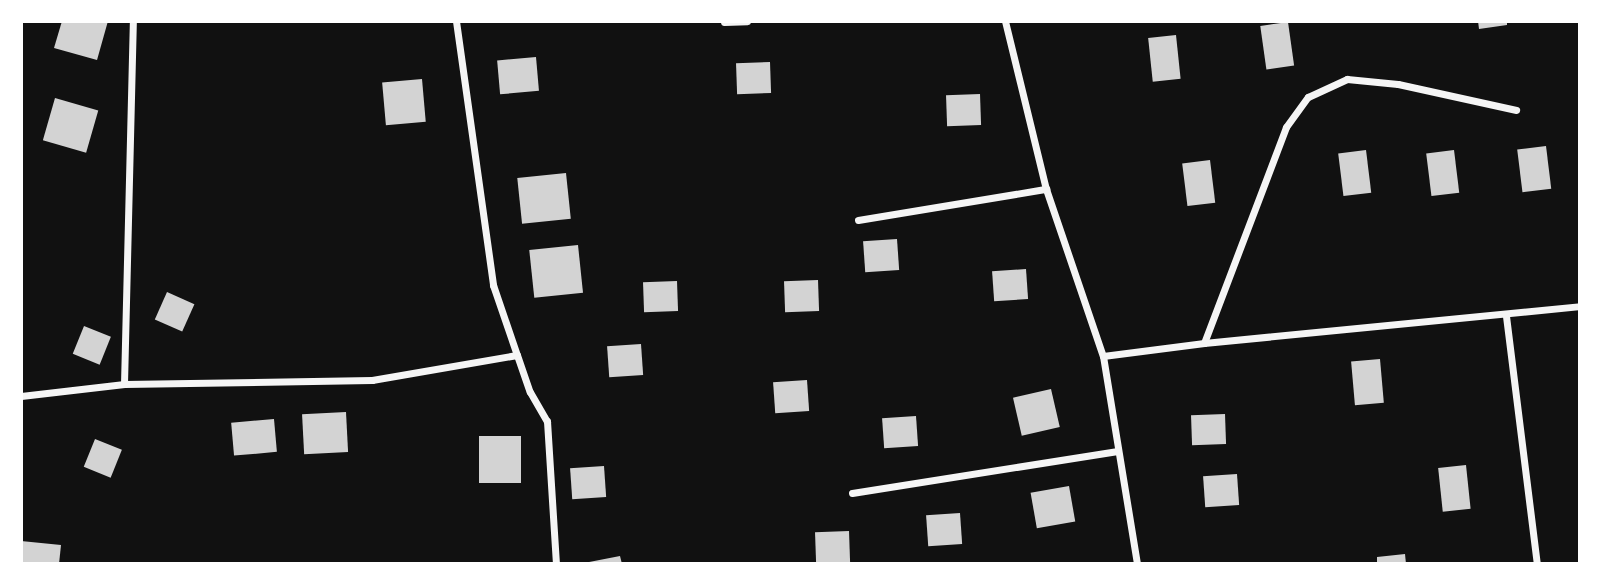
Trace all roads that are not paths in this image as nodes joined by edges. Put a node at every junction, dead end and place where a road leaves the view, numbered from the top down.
1 (133, 21) edge
2 (456, 21) edge
3 (747, 21) edge
4 (1005, 21) edge
5 (723, 22) edge
6 (1516, 110) dead end
7 (1046, 189) junction
8 (858, 220) dead end
9 (1580, 306) edge
10 (1506, 316) junction
11 (1204, 343) junction
12 (517, 355) junction
13 (1103, 356) junction
14 (124, 384) junction
15 (21, 396) edge
16 (1118, 451) junction
17 (852, 493) dead end
18 (556, 564) edge
19 (1137, 564) edge
20 (1537, 564) edge

1 - 14 street
2 - 12 street
3 - 5 street
4 - 7 street
6 - 11 street
7 - 8 street
7 - 13 street
9 - 10 street
10 - 11 street
10 - 20 street
11 - 13 street
12 - 14 street
12 - 18 street
13 - 16 street
14 - 15 street
16 - 17 street
16 - 19 street

